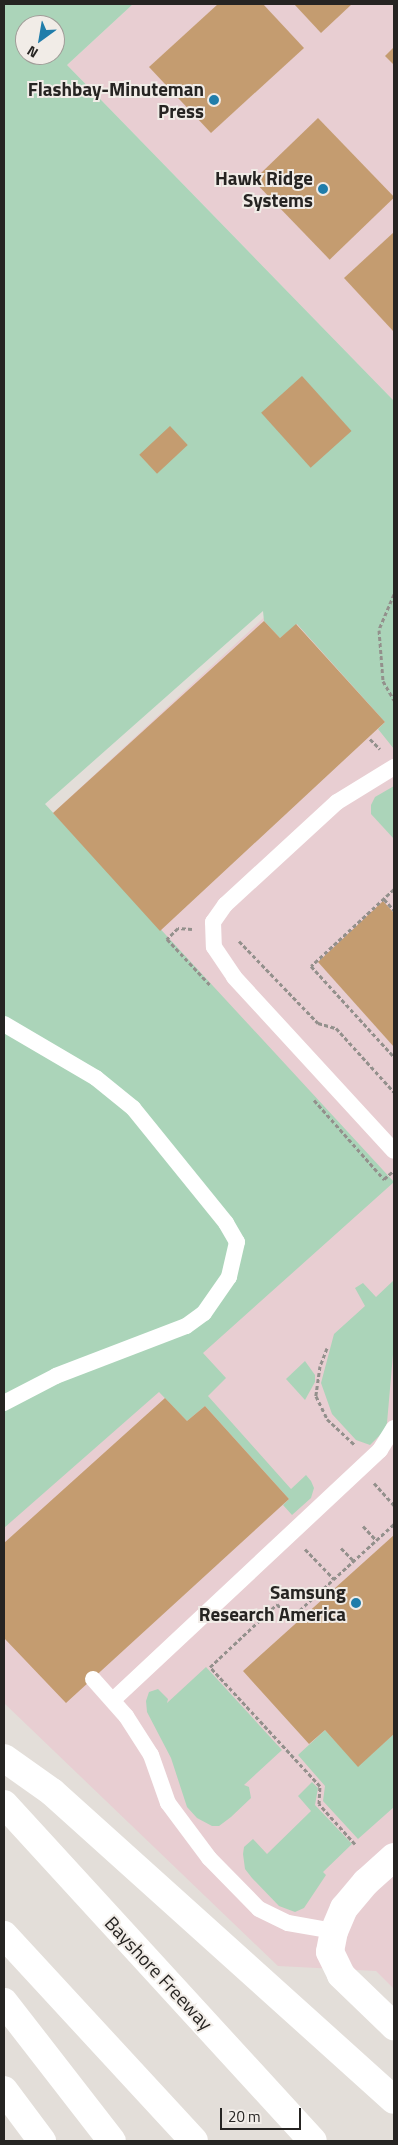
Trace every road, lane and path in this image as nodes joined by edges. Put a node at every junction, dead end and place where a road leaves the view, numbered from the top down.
1 (394, 594) edge
2 (394, 700) edge
3 (394, 767) edge
4 (394, 889) edge
5 (384, 899) junction
6 (394, 910) edge
7 (4, 1024) edge
8 (394, 1057) edge
9 (394, 1151) edge
10 (327, 1348) dead end
11 (4, 1403) edge
12 (394, 1428) edge
13 (360, 1468) junction
14 (394, 1505) edge
15 (394, 1524) edge
16 (363, 1526) dead end
17 (376, 1540) junction
18 (341, 1548) dead end
19 (354, 1561) junction
20 (93, 1678) dead end
21 (113, 1700) junction
22 (4, 1758) edge
23 (4, 1804) edge
24 (355, 1844) dead end
25 (394, 1857) edge
26 (334, 1931) junction
27 (4, 1935) edge
28 (4, 2002) edge
29 (394, 2026) edge
30 (4, 2090) edge
31 (394, 2100) edge
32 (42, 2141) edge
33 (112, 2141) edge
34 (194, 2141) edge
35 (313, 2141) edge

1 - 2 path
3 - 9 lane
4 - 5 path
5 - 6 path
5 - 8 path
7 - 11 lane
10 - 13 path
12 - 13 lane
13 - 14 path
13 - 21 lane
15 - 17 path
16 - 17 path
17 - 19 path
18 - 19 path
19 - 24 path
20 - 21 lane
21 - 26 lane
22 - 31 main road
23 - 35 main road, Bayshore Freeway
25 - 26 main road
26 - 29 main road
27 - 34 main road
28 - 33 main road
30 - 32 main road

